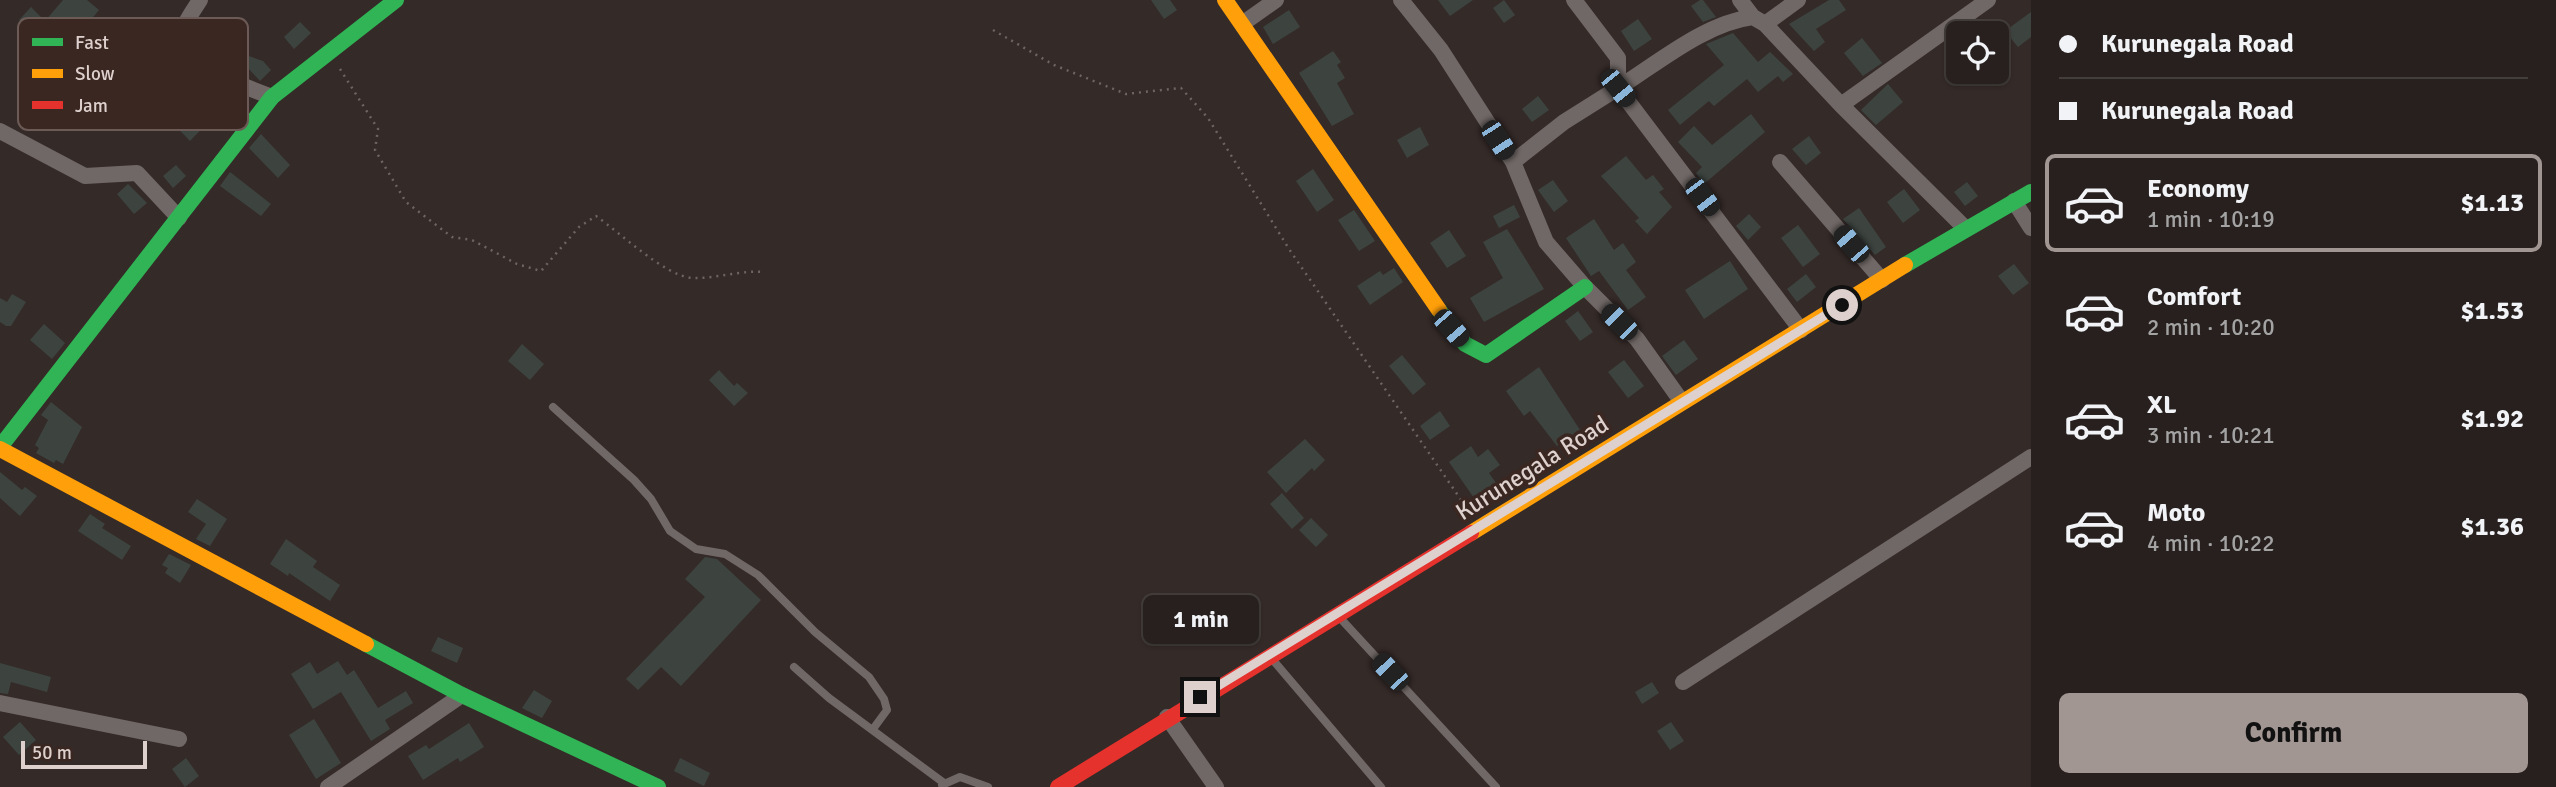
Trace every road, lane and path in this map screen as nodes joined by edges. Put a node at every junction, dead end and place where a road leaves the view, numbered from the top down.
1 (200, 0) edge
2 (396, 0) edge
3 (1225, 0) edge
4 (1276, 0) edge
5 (1401, 0) edge
6 (1574, 0) edge
7 (1740, 0) edge
8 (1798, 0) edge
9 (1988, 0) edge
10 (188, 18) edge
11 (1759, 21) junction
12 (1242, 24) junction
13 (993, 30) dead end
14 (343, 42) junction
15 (248, 88) edge
16 (1618, 88) junction
17 (272, 97) junction
18 (1841, 105) junction
19 (248, 128) edge
20 (247, 130) edge
21 (0, 131) edge
22 (1513, 162) junction
23 (1780, 162) dead end
24 (2031, 192) edge
25 (2014, 201) junction
26 (179, 218) junction
27 (1965, 228) junction
28 (2031, 228) edge
29 (764, 272) dead end
30 (1882, 279) junction
31 (1585, 287) junction
32 (1801, 330) junction
33 (1682, 402) junction
34 (553, 407) dead end
35 (0, 448) edge
36 (2031, 457) edge
37 (1480, 527) junction
38 (1336, 614) junction
39 (1269, 655) junction
40 (794, 667) dead end
41 (1683, 682) dead end
42 (462, 695) junction
43 (0, 703) edge
44 (1167, 717) junction
45 (873, 729) junction
46 (179, 739) dead end
47 (1082, 780) edge
48 (942, 785) edge
49 (328, 787) edge
50 (658, 787) edge
51 (988, 787) edge
52 (1058, 787) edge
53 (1216, 787) edge
54 (1381, 787) edge
55 (1496, 787) edge

1 - 10 street
2 - 14 main road
3 - 12 main road
4 - 12 street
5 - 22 street
6 - 16 street
7 - 11 street
8 - 11 street
9 - 18 street
11 - 16 street
11 - 18 street
12 - 31 main road
13 - 37 path
14 - 17 main road
14 - 29 path
15 - 17 street
16 - 22 street
16 - 32 street
17 - 19 main road
18 - 27 street
20 - 26 main road
21 - 26 street
22 - 31 street
23 - 30 street
24 - 25 main road, Kurunegala Road
25 - 27 main road, Kurunegala Road
25 - 28 street
26 - 35 main road
27 - 30 main road, Kurunegala Road
30 - 32 main road, Kurunegala Road
31 - 33 street
32 - 33 main road, Kurunegala Road
33 - 37 main road, Kurunegala Road
34 - 45 lane
35 - 42 main road
36 - 41 street
37 - 38 main road, Kurunegala Road
38 - 39 main road, Kurunegala Road
38 - 55 lane
39 - 44 main road, Kurunegala Road
39 - 54 lane
40 - 45 lane
42 - 49 street
42 - 50 main road
43 - 46 street
44 - 47 main road, Kurunegala Road
44 - 53 street
45 - 48 lane
47 - 52 main road, Kurunegala Road
48 - 51 lane

